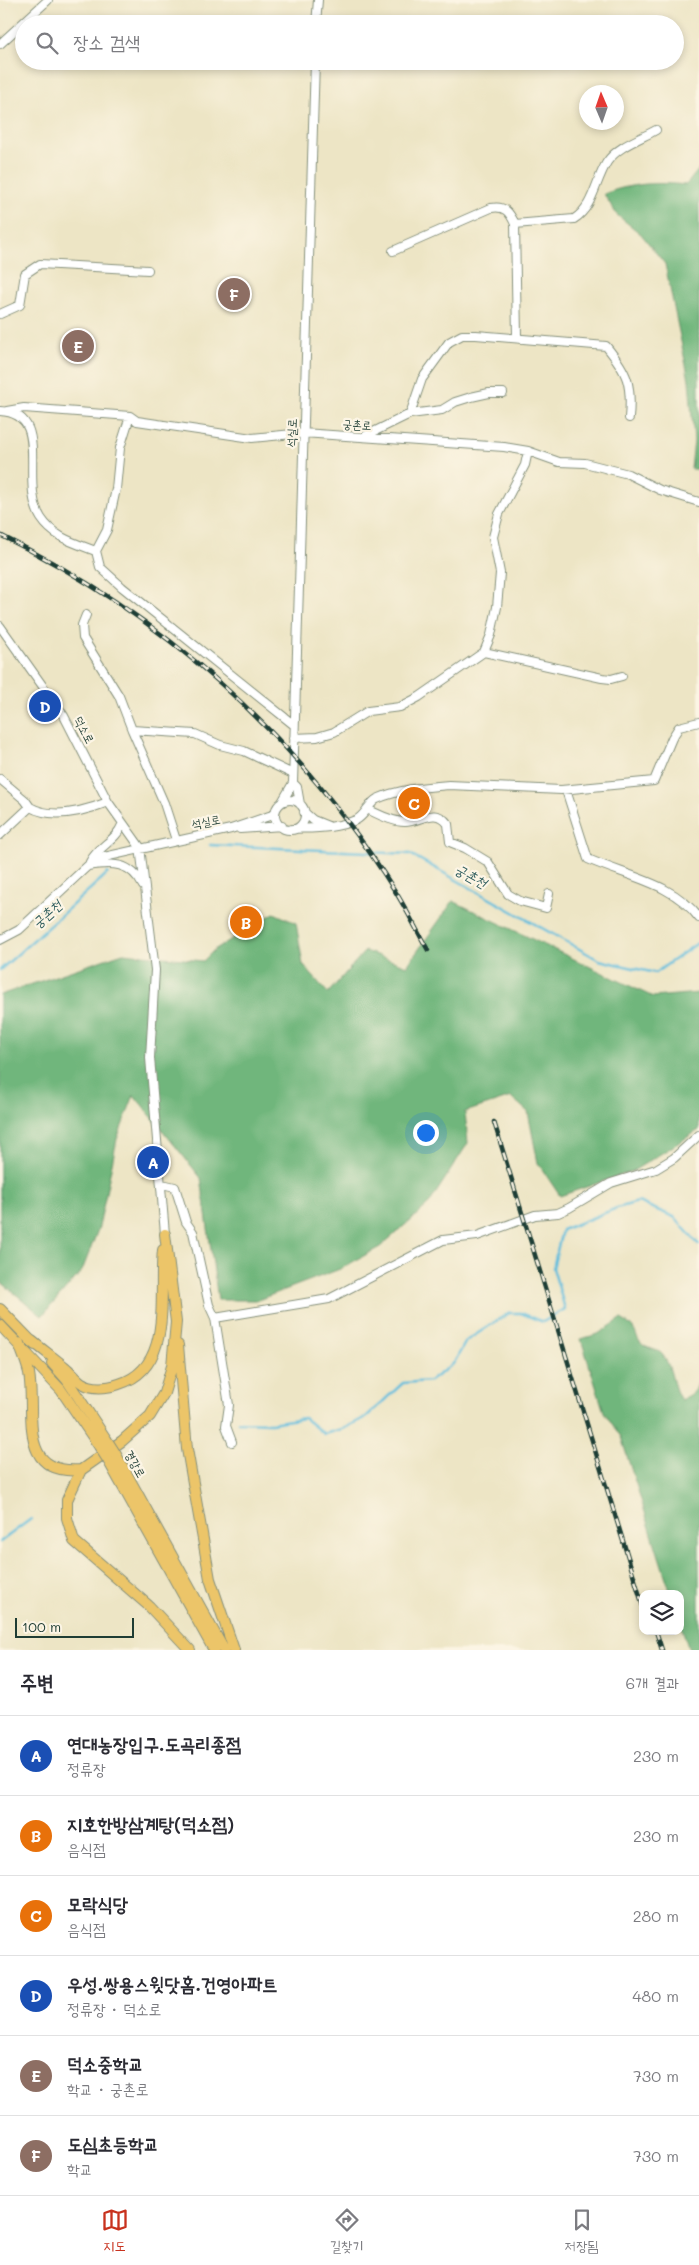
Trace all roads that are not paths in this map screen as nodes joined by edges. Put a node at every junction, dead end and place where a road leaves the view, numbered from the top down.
1 (48, 0) edge
2 (318, 0) edge
3 (32, 15) edge
4 (317, 15) edge
5 (15, 30) edge
6 (0, 44) edge
7 (315, 70) edge
8 (656, 130) dead end
9 (515, 224) junction
10 (393, 251) dead end
11 (148, 270) dead end
12 (0, 314) edge
13 (516, 337) junction
14 (503, 393) dead end
15 (4, 411) edge
16 (410, 414) junction
17 (130, 416) junction
18 (629, 418) dead end
19 (303, 433) junction
20 (363, 437) junction
21 (528, 451) junction
22 (699, 502) edge
23 (96, 551) junction
24 (86, 615) dead end
25 (0, 626) edge
26 (484, 652) junction
27 (622, 676) dead end
28 (699, 722) edge
29 (294, 725) junction
30 (132, 730) junction
31 (294, 738) junction
32 (0, 779) edge
33 (293, 779) junction
34 (566, 790) junction
35 (108, 802) junction
36 (282, 802) junction
37 (300, 804) junction
38 (30, 807) junction
39 (367, 810) junction
40 (304, 812) junction
41 (275, 814) junction
42 (122, 825) junction
43 (282, 826) junction
44 (335, 827) junction
45 (231, 829) junction
46 (292, 829) junction
47 (0, 836) edge
48 (176, 840) junction
49 (140, 848) junction
50 (88, 866) junction
51 (146, 892) junction
52 (549, 894) dead end
53 (699, 918) edge
54 (0, 940) edge
55 (699, 1136) edge
56 (162, 1184) junction
57 (165, 1234) junction
58 (0, 1309) edge
59 (215, 1318) junction
60 (176, 1322) junction
61 (0, 1325) edge
62 (32, 1341) junction
63 (19, 1344) junction
64 (232, 1442) dead end
65 (102, 1443) junction
66 (111, 1457) junction
67 (81, 1470) junction
68 (190, 1650) edge
69 (214, 1650) edge
70 (224, 1650) edge
71 (234, 1650) edge

1 - 3 street
2 - 4 street
5 - 6 street
7 - 19 street, 석실로
8 - 9 street
9 - 10 street
9 - 13 street
11 - 12 street
13 - 16 street
13 - 18 street
14 - 16 street
15 - 17 street, 궁촌로
15 - 23 street
16 - 20 street
17 - 19 street, 궁촌로
17 - 23 street
19 - 20 street, 궁촌로
19 - 29 street, 석실로
20 - 21 street, 궁촌로
21 - 22 street, 궁촌로
21 - 26 street
23 - 29 street
24 - 30 street
25 - 35 street, 덕소로
26 - 27 street
26 - 31 street
28 - 34 street
29 - 31 street, 석실로
30 - 33 street
30 - 48 street
31 - 33 street, 석실로
32 - 38 street
33 - 36 street, 석실로
33 - 37 street
34 - 39 street
34 - 53 street
35 - 38 street
35 - 42 street, 덕소로
36 - 37 street
36 - 41 street, 석실로
37 - 40 street
38 - 47 street
39 - 44 street
39 - 52 street
40 - 44 street
40 - 46 street
41 - 43 street
41 - 45 street, 석실로
42 - 49 street, 덕소로
42 - 50 street
43 - 45 street
43 - 46 street
44 - 46 street
45 - 48 street, 석실로
48 - 49 street, 석실로
49 - 50 street, 석실로
49 - 51 street
50 - 51 street
50 - 54 street
51 - 56 street
55 - 59 street
56 - 57 street
56 - 59 street
57 - 60 main road
57 - 62 main road
58 - 62 main road, 경강로
59 - 64 street
60 - 67 main road
60 - 71 main road
61 - 63 main road, 경강로
62 - 65 main road, 경강로
63 - 65 main road, 경강로
63 - 67 main road
65 - 66 main road, 경강로, bridge
66 - 69 main road, 경강로
66 - 70 main road, 경강로
67 - 68 main road

